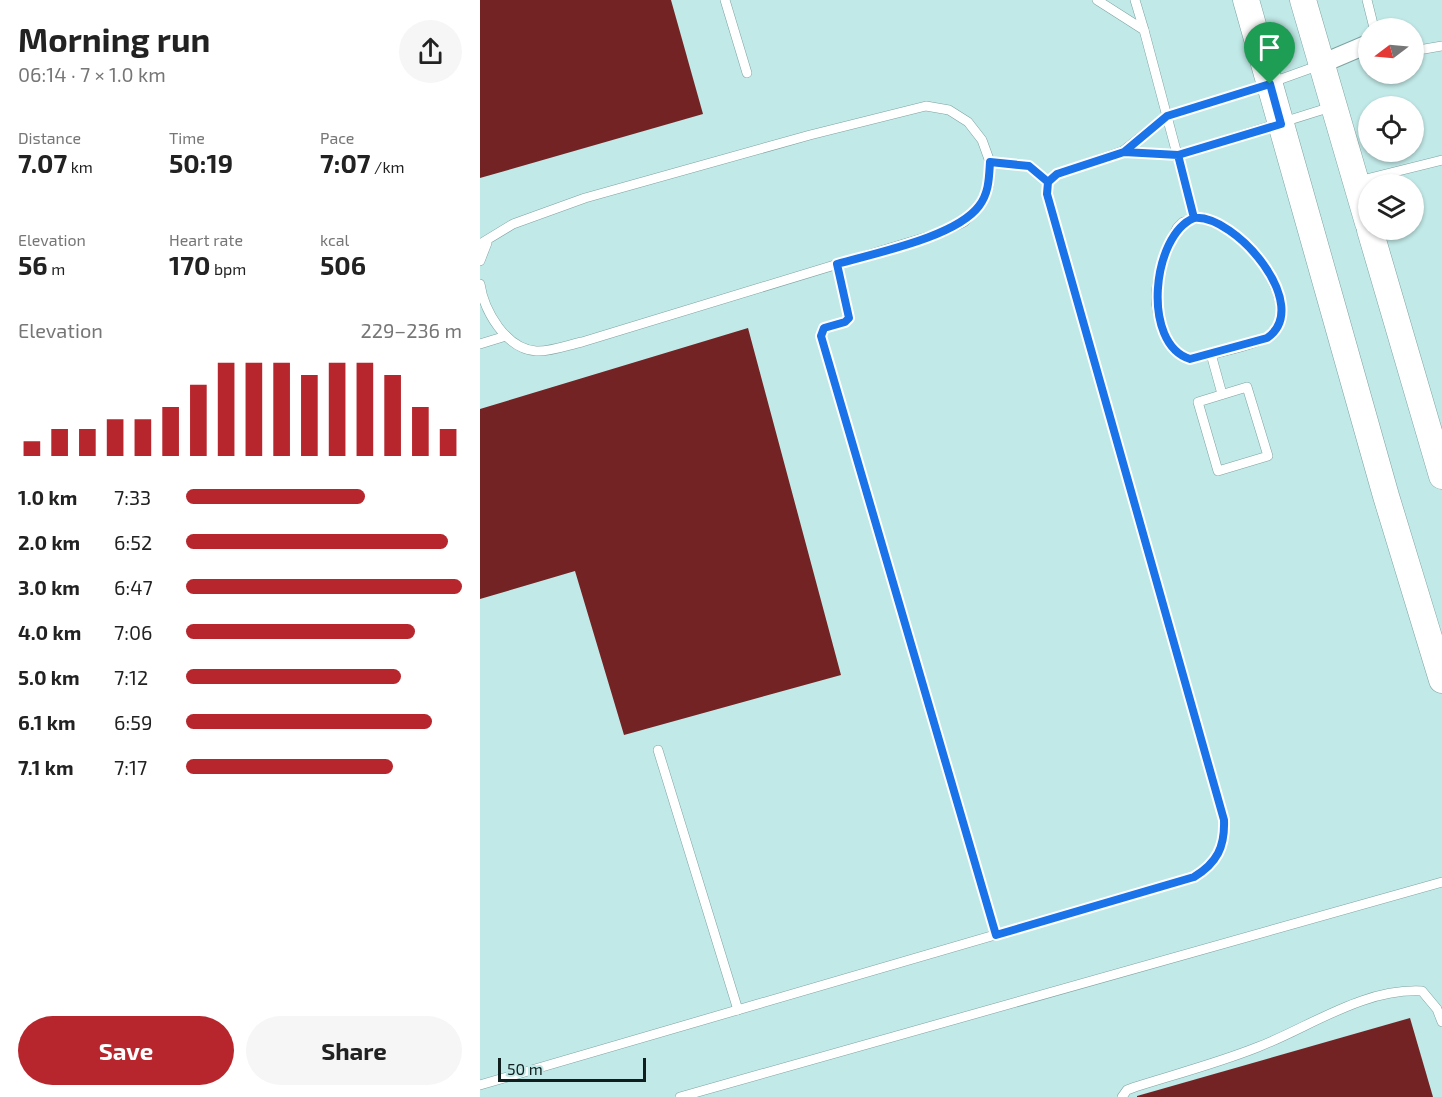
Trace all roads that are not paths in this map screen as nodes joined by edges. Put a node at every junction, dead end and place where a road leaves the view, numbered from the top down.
1 (725, 0) edge
2 (1097, 0) edge
3 (1135, 0) edge
4 (1246, 0) edge
5 (1303, 0) edge
6 (1367, 0) edge
7 (1372, 18) edge
8 (1144, 30) junction
9 (1442, 46) edge
10 (1358, 48) edge
11 (1424, 49) edge
12 (1321, 64) junction
13 (747, 73) dead end
14 (1270, 84) junction
15 (1334, 107) junction
16 (1167, 116) junction
17 (1281, 124) junction
18 (1124, 152) junction
19 (1178, 155) junction
20 (1442, 160) edge
21 (990, 162) junction
22 (1048, 182) junction
23 (1356, 182) junction
24 (1358, 189) edge
25 (1194, 218) junction
26 (1373, 240) edge
27 (483, 243) edge
28 (480, 261) edge
29 (837, 264) junction
30 (480, 284) edge
31 (506, 336) junction
32 (480, 344) edge
33 (1211, 354) junction
34 (1222, 394) junction
35 (1442, 476) edge
36 (1442, 680) edge
37 (658, 750) dead end
38 (1442, 882) edge
39 (996, 935) junction
40 (738, 1011) junction
41 (1442, 1022) edge
42 (480, 1085) edge
43 (680, 1097) edge
44 (1122, 1097) edge

1 - 13 lane
2 - 8 lane
3 - 8 lane
4 - 14 street
5 - 12 street
6 - 7 lane
8 - 16 lane
9 - 11 lane
10 - 12 street
12 - 14 lane
12 - 15 street
14 - 16 lane
14 - 17 street
15 - 17 lane
15 - 23 street
16 - 18 lane
16 - 19 lane
17 - 19 lane
17 - 36 street
18 - 19 lane
18 - 22 lane
19 - 25 lane
20 - 23 lane
21 - 22 lane
21 - 27 lane
21 - 29 lane
22 - 39 lane
23 - 24 street
25 - 33 lane
25 - 33 lane
26 - 35 street
27 - 28 lane
29 - 31 lane
29 - 39 lane
30 - 31 lane
31 - 32 lane
33 - 34 lane
34 - 34 lane
37 - 40 lane
38 - 43 lane
39 - 40 lane
40 - 42 lane
41 - 44 lane

